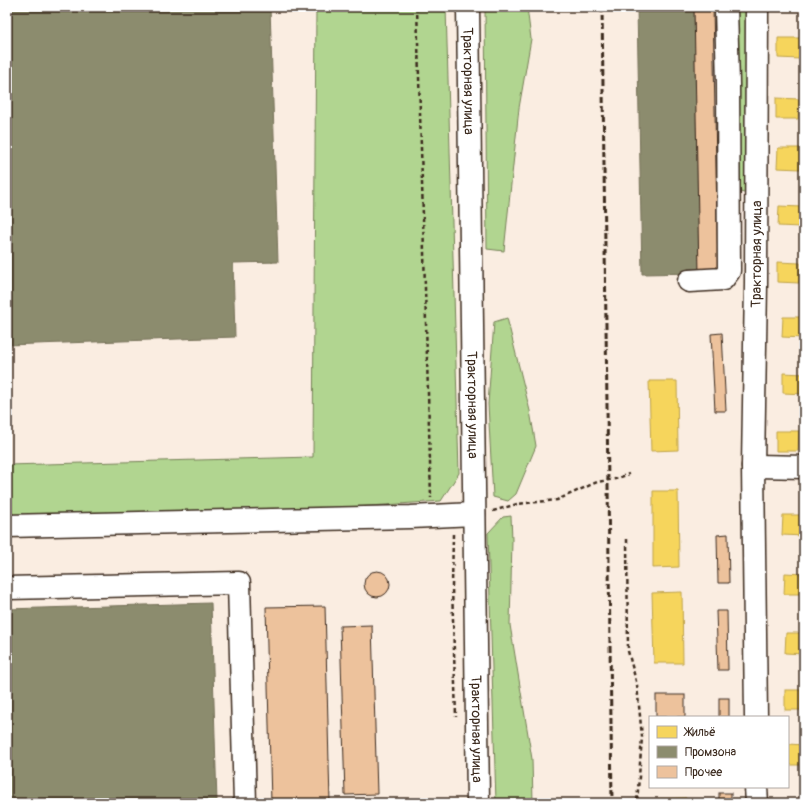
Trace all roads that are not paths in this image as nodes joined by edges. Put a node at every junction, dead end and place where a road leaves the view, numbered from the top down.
1 (468, 7) edge
2 (726, 7) edge
3 (757, 7) edge
4 (689, 281) dead end
5 (753, 466) junction
6 (804, 468) edge
7 (474, 514) junction
8 (7, 526) edge
9 (7, 588) edge
10 (756, 716) edge
11 (756, 788) edge
12 (244, 803) edge
13 (478, 803) edge
14 (756, 803) edge

1 - 7 street, Тракторная улица
2 - 4 street
3 - 5 street, Тракторная улица
5 - 6 street
5 - 10 street, Тракторная улица
7 - 8 street
7 - 13 street, Тракторная улица
9 - 12 street
11 - 14 street

